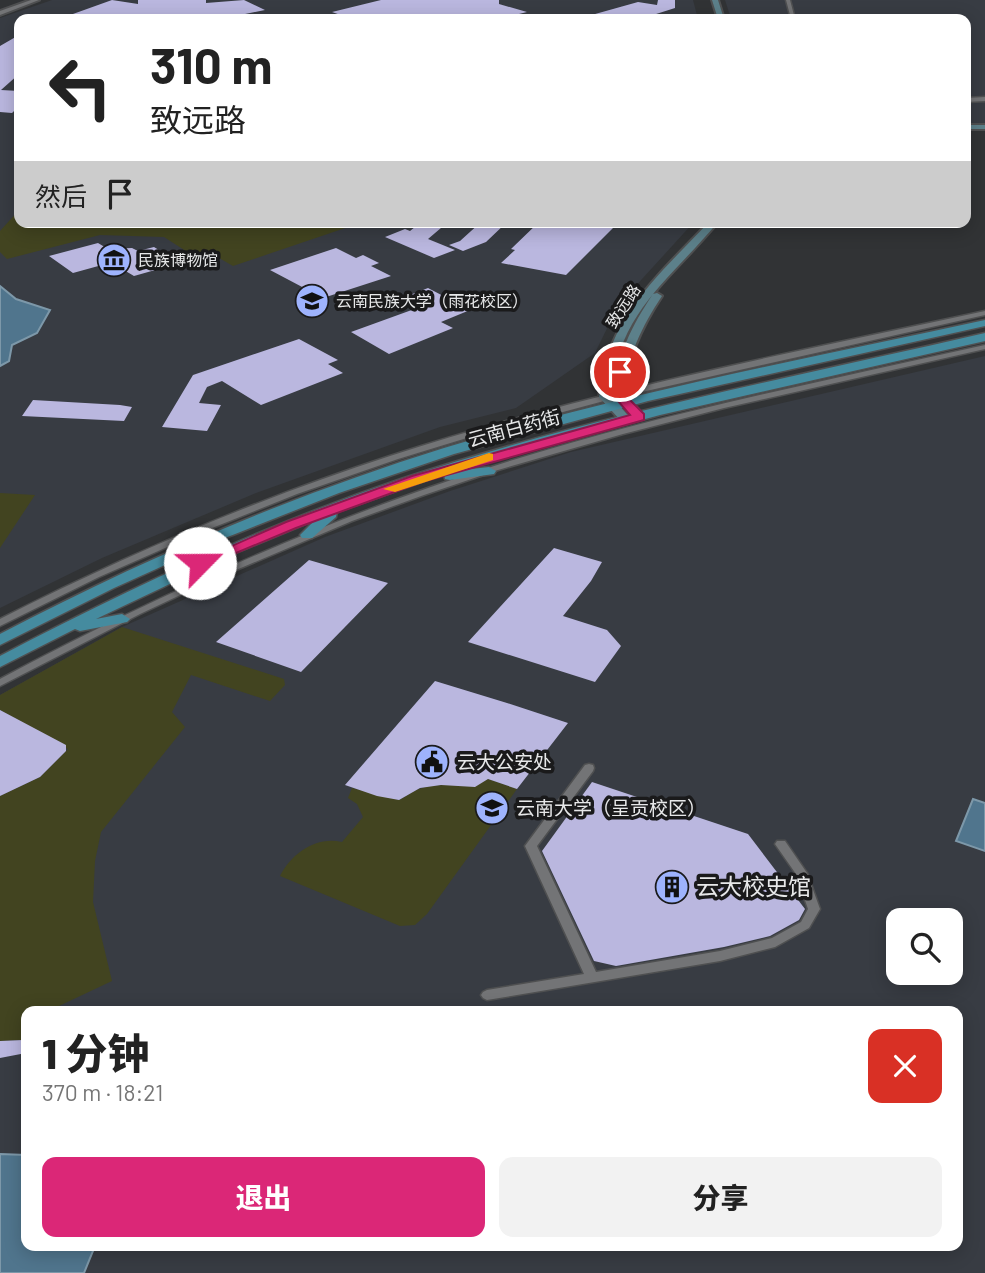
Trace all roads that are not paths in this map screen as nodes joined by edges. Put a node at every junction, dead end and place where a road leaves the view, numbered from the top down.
1 (29, 0) edge
2 (36, 0) edge
3 (0, 11) edge
4 (709, 228) edge
5 (719, 228) edge
6 (985, 313) edge
7 (985, 323) edge
8 (985, 337) edge
9 (985, 347) edge
10 (691, 388) junction
11 (615, 401) junction
12 (706, 401) junction
13 (633, 419) junction
14 (558, 421) junction
15 (570, 434) junction
16 (489, 471) junction
17 (417, 479) junction
18 (338, 507) junction
19 (307, 535) junction
20 (122, 619) junction
21 (0, 623) edge
22 (61, 630) junction
23 (0, 640) edge
24 (0, 662) edge
25 (0, 683) edge
26 (589, 768) dead end
27 (781, 844) dead end
28 (592, 977) junction
29 (487, 995) dead end

1 - 3 street
2 - 3 street
4 - 11 main road, 致远路
5 - 11 main road, 致远路
6 - 11 street
7 - 10 main road, 云南白药街
8 - 12 main road, 云南白药街
9 - 16 street
10 - 11 main road, 云南白药街
10 - 12 main road
11 - 13 main road
11 - 14 main road, 云南白药街
11 - 21 street
12 - 13 main road, 云南白药街
13 - 15 main road, 云南白药街
14 - 15 main road
14 - 23 main road, 云南白药街
15 - 17 main road, 云南白药街
16 - 17 main road
16 - 19 street
17 - 18 main road, 云南白药街
18 - 19 main road
18 - 22 main road, 云南白药街
19 - 20 street
20 - 22 main road
20 - 25 street
22 - 24 main road, 云南白药街
26 - 28 street
27 - 28 street
28 - 29 street

